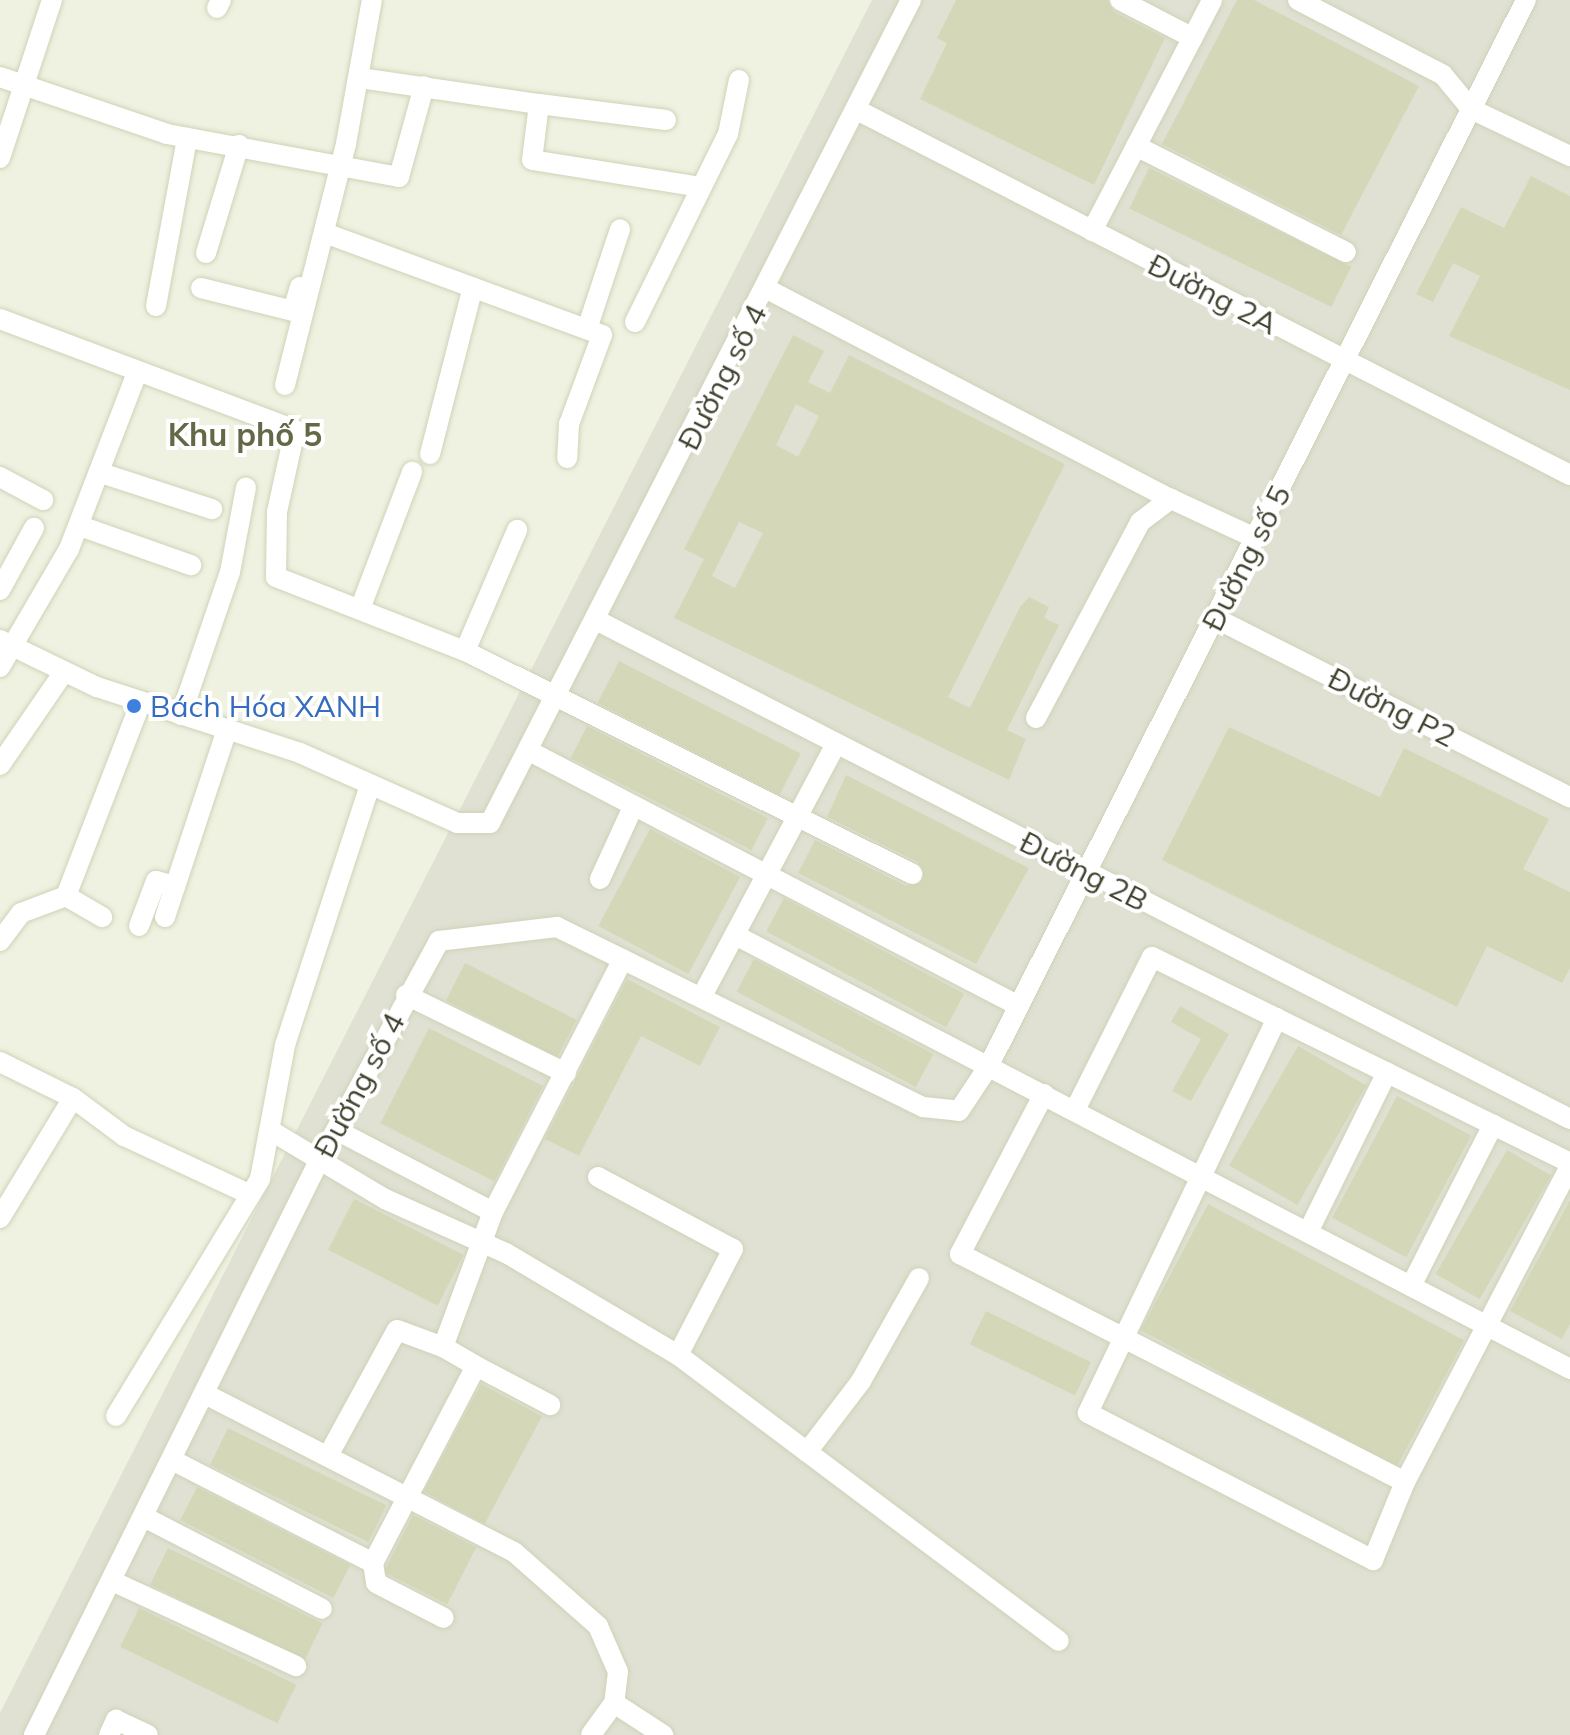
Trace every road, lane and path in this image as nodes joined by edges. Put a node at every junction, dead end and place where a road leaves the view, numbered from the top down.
1 (52, 0) edge
2 (372, 0) edge
3 (911, 0) edge
4 (1120, 0) edge
5 (1212, 0) edge
6 (1298, 0) edge
7 (1526, 0) edge
8 (1193, 38) junction
9 (0, 77) edge
10 (360, 78) junction
11 (739, 80) dead end
12 (20, 84) junction
13 (424, 86) junction
14 (539, 104) junction
15 (1471, 109) junction
16 (857, 110) junction
17 (666, 120) dead end
18 (187, 138) junction
19 (239, 145) junction
20 (1136, 146) junction
21 (1570, 156) edge
22 (0, 158) edge
23 (336, 167) junction
24 (700, 187) junction
25 (620, 229) dead end
26 (1092, 231) junction
27 (325, 233) junction
28 (1346, 252) dead end
29 (206, 253) dead end
30 (473, 287) junction
31 (201, 288) dead end
32 (767, 289) junction
33 (156, 306) dead end
34 (0, 319) edge
35 (635, 322) dead end
36 (587, 329) junction
37 (1346, 362) junction
38 (137, 373) junction
39 (285, 385) dead end
40 (430, 454) dead end
41 (567, 458) dead end
42 (412, 472) dead end
43 (101, 473) junction
44 (1570, 475) edge
45 (0, 477) edge
46 (246, 487) dead end
47 (1171, 499) junction
48 (43, 500) dead end
49 (212, 509) dead end
50 (80, 526) junction
51 (34, 528) dead end
52 (517, 530) dead end
53 (1255, 538) junction
54 (191, 565) dead end
55 (0, 590) edge
56 (360, 609) junction
57 (1215, 618) junction
58 (598, 621) junction
59 (8, 645) edge
60 (465, 651) junction
61 (0, 667) edge
62 (64, 672) junction
63 (559, 698) junction
64 (141, 702) junction
65 (181, 715) junction
66 (1036, 718) dead end
67 (227, 729) junction
68 (835, 746) junction
69 (531, 752) junction
70 (0, 765) edge
71 (370, 785) junction
72 (1570, 797) edge
73 (633, 807) junction
74 (798, 817) junction
75 (1085, 871) junction
76 (912, 874) dead end
77 (765, 877) junction
78 (600, 879) dead end
79 (175, 886) junction
80 (66, 896) junction
81 (102, 917) dead end
82 (165, 917) dead end
83 (139, 926) dead end
84 (735, 935) junction
85 (0, 941) edge
86 (623, 959) junction
87 (406, 995) junction
88 (702, 996) junction
89 (1019, 1006) junction
90 (1277, 1018) junction
91 (0, 1062) edge
92 (988, 1067) junction
93 (1387, 1072) junction
94 (566, 1073) junction
95 (1044, 1094) junction
96 (73, 1098) junction
97 (1075, 1110) junction
98 (959, 1111) joint
99 (1570, 1119) edge
100 (1493, 1125) junction
101 (338, 1131) junction
102 (273, 1132) junction
103 (318, 1163) junction
104 (1570, 1164) edge
105 (1201, 1176) junction
106 (598, 1177) dead end
107 (247, 1193) junction
108 (493, 1212) junction
109 (0, 1218) edge
110 (1308, 1232) junction
111 (483, 1246) junction
112 (919, 1278) dead end
113 (1411, 1286) junction
114 (1484, 1324) junction
115 (1125, 1339) junction
116 (443, 1347) junction
117 (678, 1355) junction
118 (476, 1366) junction
119 (1570, 1369) edge
120 (207, 1395) junction
121 (550, 1405) dead end
122 (116, 1416) dead end
123 (807, 1452) junction
124 (329, 1454) junction
125 (174, 1461) junction
126 (1405, 1482) junction
127 (409, 1499) junction
128 (144, 1517) junction
129 (373, 1563) junction
130 (112, 1581) junction
131 (322, 1609) dead end
132 (444, 1618) dead end
133 (1059, 1641) dead end
134 (296, 1666) dead end
135 (614, 1703) junction
136 (34, 1735) edge
137 (109, 1735) edge
138 (148, 1735) edge
139 (591, 1735) edge
140 (663, 1735) edge

1 - 12 street
2 - 10 street
3 - 16 street, Đường số 4
4 - 8 street
5 - 8 street
6 - 15 street
7 - 15 street, Đường số 5
8 - 20 street
9 - 12 street
10 - 13 street
10 - 23 street
11 - 24 street
12 - 18 street
12 - 22 street
13 - 14 street
13 - 23 street
14 - 17 street
14 - 24 street
15 - 21 street
15 - 37 street, Đường số 5
16 - 26 street, Đường 2A
16 - 32 street, Đường số 4
18 - 19 street
18 - 33 street
19 - 23 street
19 - 29 street
20 - 26 street
20 - 28 street
23 - 27 street
24 - 35 street
25 - 36 street
26 - 37 street, Đường 2A
27 - 30 street
27 - 31 street
27 - 39 street
30 - 36 street
30 - 40 street
32 - 47 street
32 - 58 street, Đường số 4
34 - 38 street
36 - 41 street
37 - 44 street, Đường 2A
37 - 53 street, Đường số 5
38 - 43 street
38 - 56 street
42 - 56 street
43 - 49 street
43 - 50 street
45 - 48 street
46 - 65 street
47 - 53 street
47 - 66 street
50 - 54 street
50 - 59 street
51 - 55 street
52 - 60 street
53 - 57 street, Đường số 5
56 - 60 street
57 - 72 street, Đường P2
57 - 75 street, Đường số 5
58 - 63 street, Đường số 4
58 - 68 street, Đường 2B
59 - 61 street
59 - 62 street
60 - 63 street
62 - 64 street
62 - 70 street
63 - 69 street, Đường số 4
63 - 74 street
64 - 65 street
64 - 80 street
65 - 67 street
67 - 71 street
67 - 79 street
68 - 74 street
68 - 75 street, Đường 2B
69 - 71 street, Đường số 4
69 - 73 street
71 - 102 street
73 - 77 street
73 - 78 street
74 - 76 street
74 - 77 street
75 - 89 street, Đường số 5
75 - 99 street, Đường 2B
77 - 84 street
77 - 89 street
79 - 82 street
79 - 83 street
80 - 81 street
80 - 85 street
84 - 88 street
84 - 92 street
86 - 87 street, Đường số 4
86 - 88 street, Đường số 4
86 - 94 street
87 - 94 street
87 - 101 street, Đường số 4
88 - 98 street, Đường số 4
89 - 92 street, Đường số 5
90 - 93 street
90 - 97 street
90 - 105 street
91 - 96 street
92 - 95 street
92 - 98 street, Đường số 5
93 - 100 street
93 - 110 street
94 - 108 street
95 - 97 street
95 - 115 street
96 - 107 street
96 - 109 street
97 - 105 street
100 - 104 street
100 - 113 street
101 - 103 street, Đường số 4
101 - 108 street
102 - 103 street
102 - 107 street
103 - 111 street
103 - 120 street, Đường số 4
104 - 114 street
105 - 110 street
105 - 115 street
106 - 117 street
107 - 122 street
108 - 111 street
110 - 113 street
111 - 116 street
111 - 117 street
112 - 123 street
113 - 114 street
114 - 119 street
114 - 126 street
115 - 126 street
115 - 126 street
116 - 118 street
116 - 124 street
117 - 123 street
118 - 121 street
118 - 127 street
120 - 124 street
120 - 125 street, Đường số 4
123 - 133 street
124 - 127 street
125 - 128 street, Đường số 4
125 - 129 street
127 - 129 street
127 - 135 street
128 - 130 street, Đường số 4
128 - 131 street
129 - 132 street
130 - 134 street
130 - 136 street, Đường số 4
135 - 139 street
135 - 140 street
137 - 138 street

